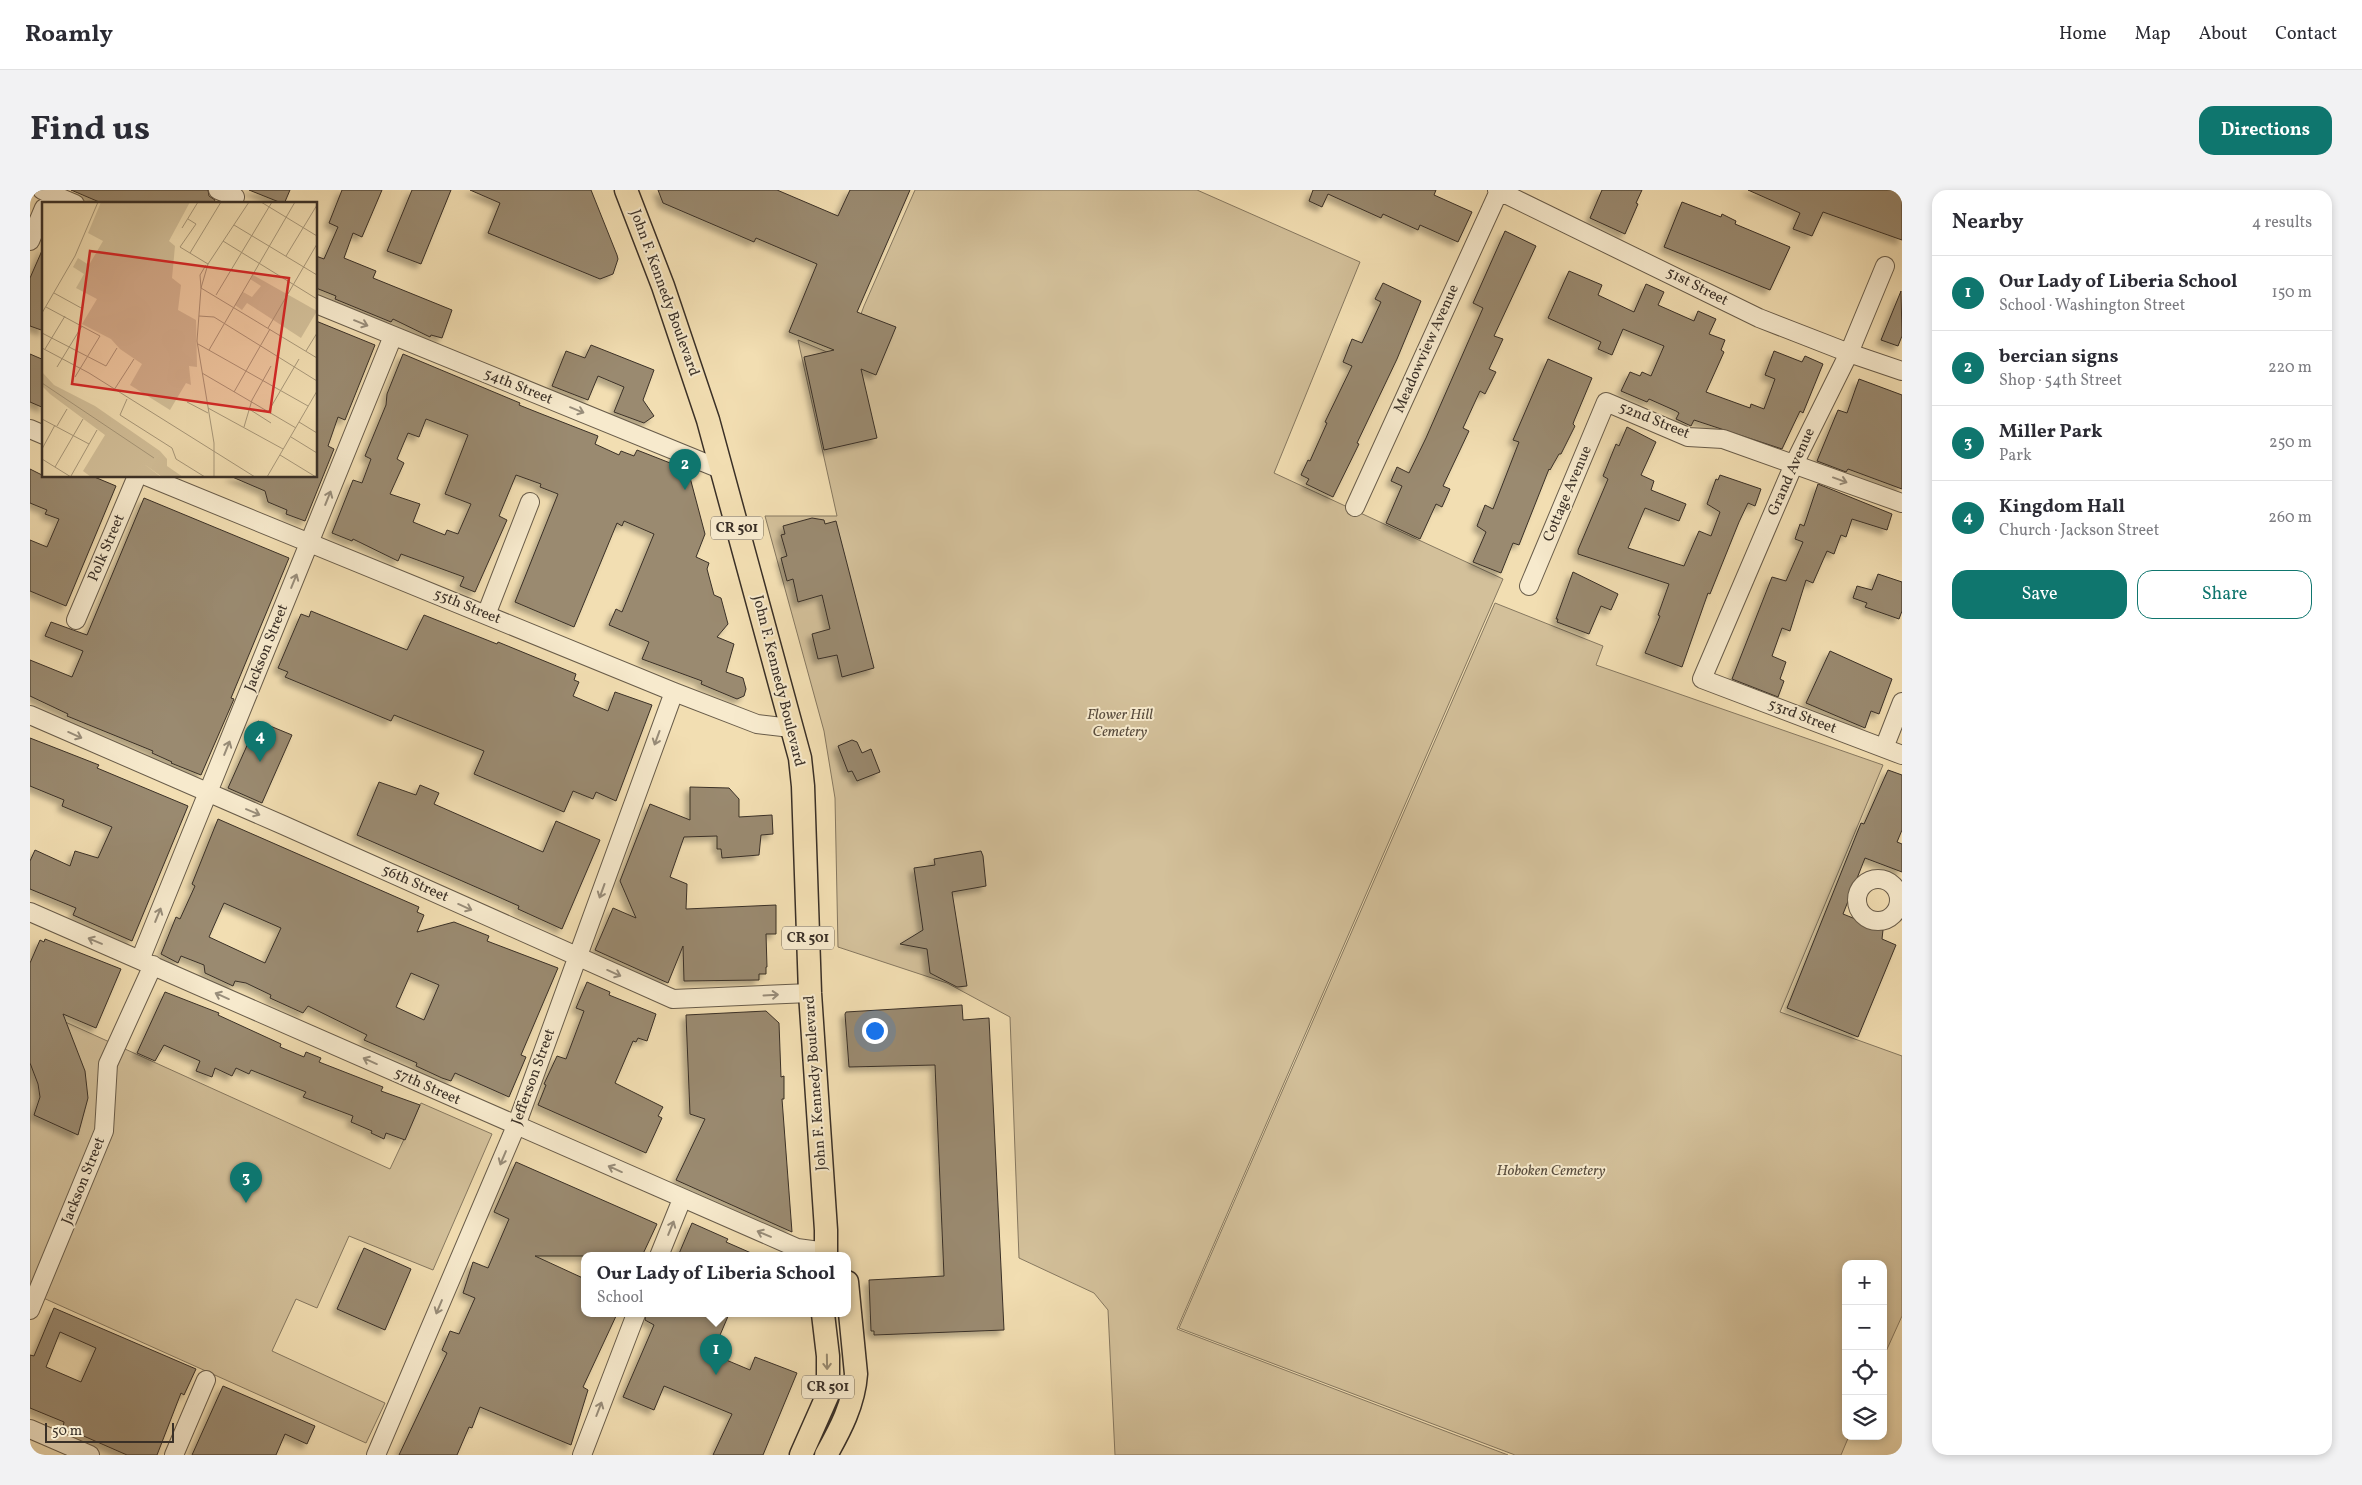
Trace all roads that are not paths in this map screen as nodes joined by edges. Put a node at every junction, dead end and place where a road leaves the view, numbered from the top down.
1 (218, 190) edge
2 (626, 190) edge
3 (1498, 190) edge
4 (234, 197) edge
5 (45, 199) edge
6 (63, 202) edge
7 (42, 207) edge
8 (30, 241) edge
9 (1885, 266) dead end
10 (318, 305) edge
11 (393, 336) junction
12 (1849, 353) junction
13 (1902, 371) edge
14 (1606, 402) joint
15 (30, 429) edge
16 (42, 434) edge
17 (1794, 464) junction
18 (720, 469) junction
19 (136, 478) edge
20 (151, 478) edge
21 (530, 502) dead end
22 (1902, 503) edge
23 (1355, 507) dead end
24 (310, 543) junction
25 (1529, 586) dead end
26 (486, 615) junction
27 (76, 620) dead end
28 (1702, 679) joint
29 (674, 692) junction
30 (1902, 702) edge
31 (30, 715) edge
32 (791, 728) junction
33 (1884, 748) junction
34 (1902, 755) edge
35 (208, 793) junction
36 (30, 912) edge
37 (578, 958) junction
38 (146, 963) junction
39 (810, 993) junction
40 (516, 1126) junction
41 (682, 1199) junction
42 (661, 1252) edge
43 (815, 1252) edge
44 (828, 1252) edge
45 (30, 1310) edge
46 (635, 1317) edge
47 (823, 1317) edge
48 (850, 1317) edge
49 (206, 1380) dead end
50 (30, 1429) edge
51 (90, 1455) edge
52 (174, 1455) edge
53 (376, 1455) edge
54 (582, 1455) edge
55 (801, 1455) edge
56 (826, 1455) edge

1 - 4 street
2 - 18 main road, John F. Kennedy Boulevard / CR 501
3 - 12 street, 51st Street
3 - 23 street, Meadowview Avenue
5 - 6 street
7 - 8 street
9 - 12 street, Grand Avenue
10 -> 11 street, 54th Street
11 -> 18 street, 54th Street
24 -> 11 street, Jackson Street
12 - 13 street, 51st Street
12 - 17 street, Grand Avenue
14 - 17 street, 52nd Street
14 - 25 street, Cottage Avenue
15 - 16 street
17 -> 22 street, 52nd Street
17 - 28 street, Grand Avenue
18 - 32 main road, John F. Kennedy Boulevard / CR 501
19 - 27 street, Polk Street
20 - 24 street, 55th Street
21 - 26 street
24 - 26 street, 55th Street
35 -> 24 street, Jackson Street
26 - 29 street, 55th Street
28 - 33 street, 53rd Street
29 - 32 street, 55th Street
29 -> 37 street, Jefferson Street
30 - 33 street
31 -> 35 street, 56th Street
32 - 39 main road, John F. Kennedy Boulevard / CR 501
33 - 34 street, 53rd Street
35 -> 37 street, 56th Street
38 -> 35 street, Jackson Street
38 -> 36 street, 57th Street
37 -> 39 street, 56th Street
37 - 40 street, Jefferson Street
40 -> 38 street, 57th Street
38 - 45 street, Jackson Street
39 - 44 main road, John F. Kennedy Boulevard / CR 501
41 -> 40 street, 57th Street
40 -> 53 street, Jefferson Street
42 -> 41 street
43 -> 41 street, 57th Street
54 -> 46 street
47 -> 55 main road, CR 501
48 - 56 main road, CR 501
49 - 52 street
50 - 51 street

